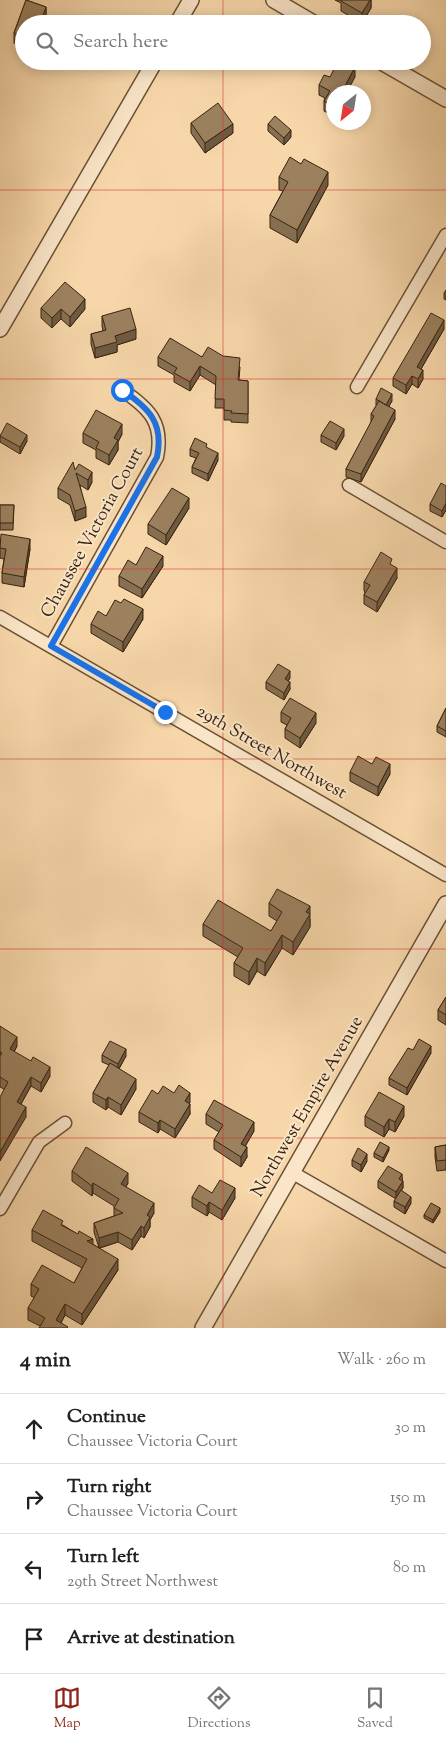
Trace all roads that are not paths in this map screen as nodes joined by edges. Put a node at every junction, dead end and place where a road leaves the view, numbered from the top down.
1 (191, 0) edge
2 (274, 0) edge
3 (182, 15) edge
4 (300, 15) edge
5 (150, 70) edge
6 (396, 70) edge
7 (446, 99) edge
8 (446, 235) edge
9 (0, 329) edge
10 (357, 387) dead end
11 (122, 390) dead end
12 (349, 485) dead end
13 (446, 542) edge
14 (0, 617) edge
15 (51, 646) junction
16 (446, 874) edge
17 (446, 904) edge
18 (66, 1123) dead end
19 (293, 1173) junction
20 (0, 1209) edge
21 (446, 1261) edge
22 (203, 1328) edge

1 - 3 street
2 - 4 street
5 - 9 street
6 - 7 street
8 - 10 street
11 - 15 street, Chaussee Victoria Court
12 - 13 street
14 - 15 street, 29th Street Northwest
15 - 16 street, 29th Street Northwest
17 - 19 street, Northwest Empire Avenue
18 - 20 street
19 - 21 street
19 - 22 street, Northwest Empire Avenue

